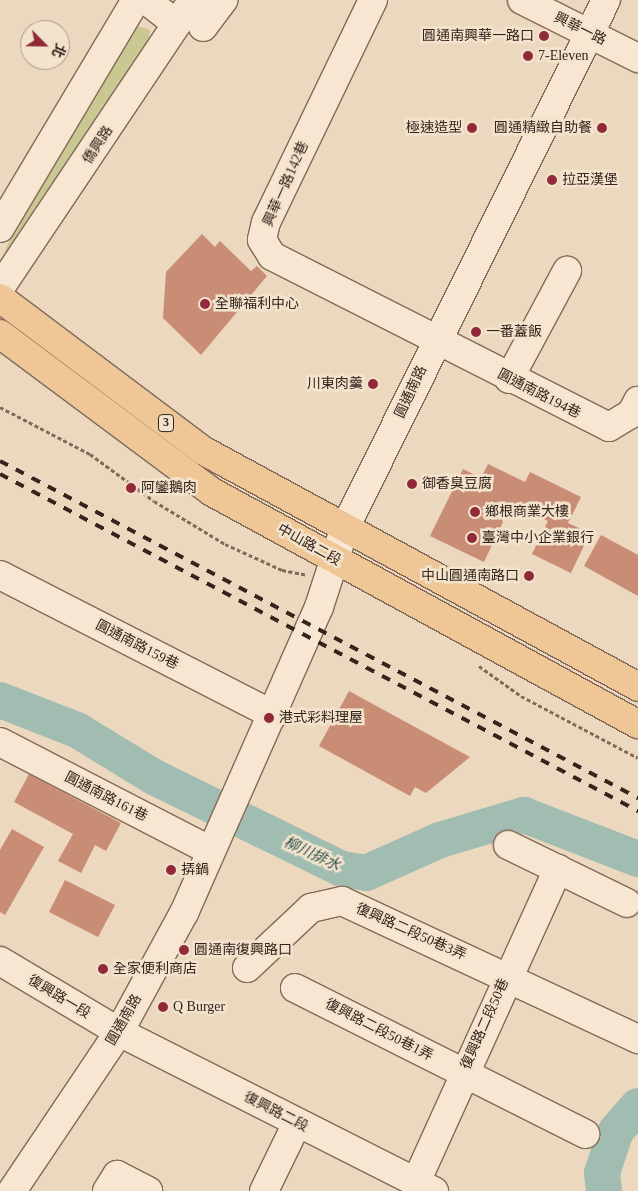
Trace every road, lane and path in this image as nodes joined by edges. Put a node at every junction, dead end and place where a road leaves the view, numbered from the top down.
1 (136, 0) edge
2 (146, 0) edge
3 (193, 0) edge
4 (223, 0) edge
5 (373, 0) edge
6 (522, 0) edge
7 (606, 0) edge
8 (190, 25) junction
9 (590, 34) junction
10 (638, 58) edge
11 (0, 228) edge
12 (567, 271) dead end
13 (0, 288) edge
14 (0, 298) edge
15 (0, 334) edge
16 (434, 342) junction
17 (509, 379) junction
18 (638, 401) edge
19 (344, 530) junction
20 (334, 560) junction
21 (0, 575) edge
22 (638, 687) edge
23 (273, 715) junction
24 (638, 724) edge
25 (1, 746) edge
26 (214, 845) junction
27 (508, 845) dead end
28 (558, 869) junction
29 (627, 903) dead end
30 (1, 964) edge
31 (247, 968) dead end
32 (508, 974) junction
33 (295, 988) dead end
34 (118, 1032) junction
35 (638, 1038) edge
36 (464, 1072) junction
37 (297, 1123) junction
38 (585, 1134) dead end
39 (425, 1186) edge
40 (12, 1191) edge
41 (107, 1191) edge
42 (148, 1191) edge
43 (264, 1191) edge

1 - 11 street
2 - 8 street
3 - 8 street, 僑興路
4 - 8 street
5 - 16 street, 興華一路142巷
6 - 9 street, 興華一路
7 - 9 street, 圓通南路
8 - 13 street, 僑興路
9 - 10 street, 興華一路
9 - 16 street, 圓通南路
12 - 17 street
14 - 19 main road, 3
15 - 20 main road, 中山路二段 / 3
16 - 17 street, 圓通南路194巷
16 - 19 street, 圓通南路
17 - 18 street, 圓通南路194巷
19 - 20 street, 圓通南路
19 - 22 main road, 3
20 - 23 street, 圓通南路
20 - 24 main road, 中山路二段 / 3
21 - 23 street, 圓通南路159巷
23 - 26 street, 圓通南路
25 - 26 street, 圓通南路161巷
26 - 34 street, 圓通南路
27 - 28 street
28 - 29 street
28 - 32 street, 復興路二段50巷
30 - 34 street, 復興路一段
31 - 32 street, 復興路二段50巷3弄
32 - 35 street, 復興路二段50巷3弄
32 - 36 street, 復興路二段50巷
33 - 36 street, 復興路二段50巷1弄
34 - 37 street, 復興路二段
34 - 40 street, 圓通南路
36 - 38 street, 復興路二段50巷1弄
36 - 39 street, 復興路二段50巷
37 - 39 street, 復興路二段
37 - 43 street
41 - 42 street

